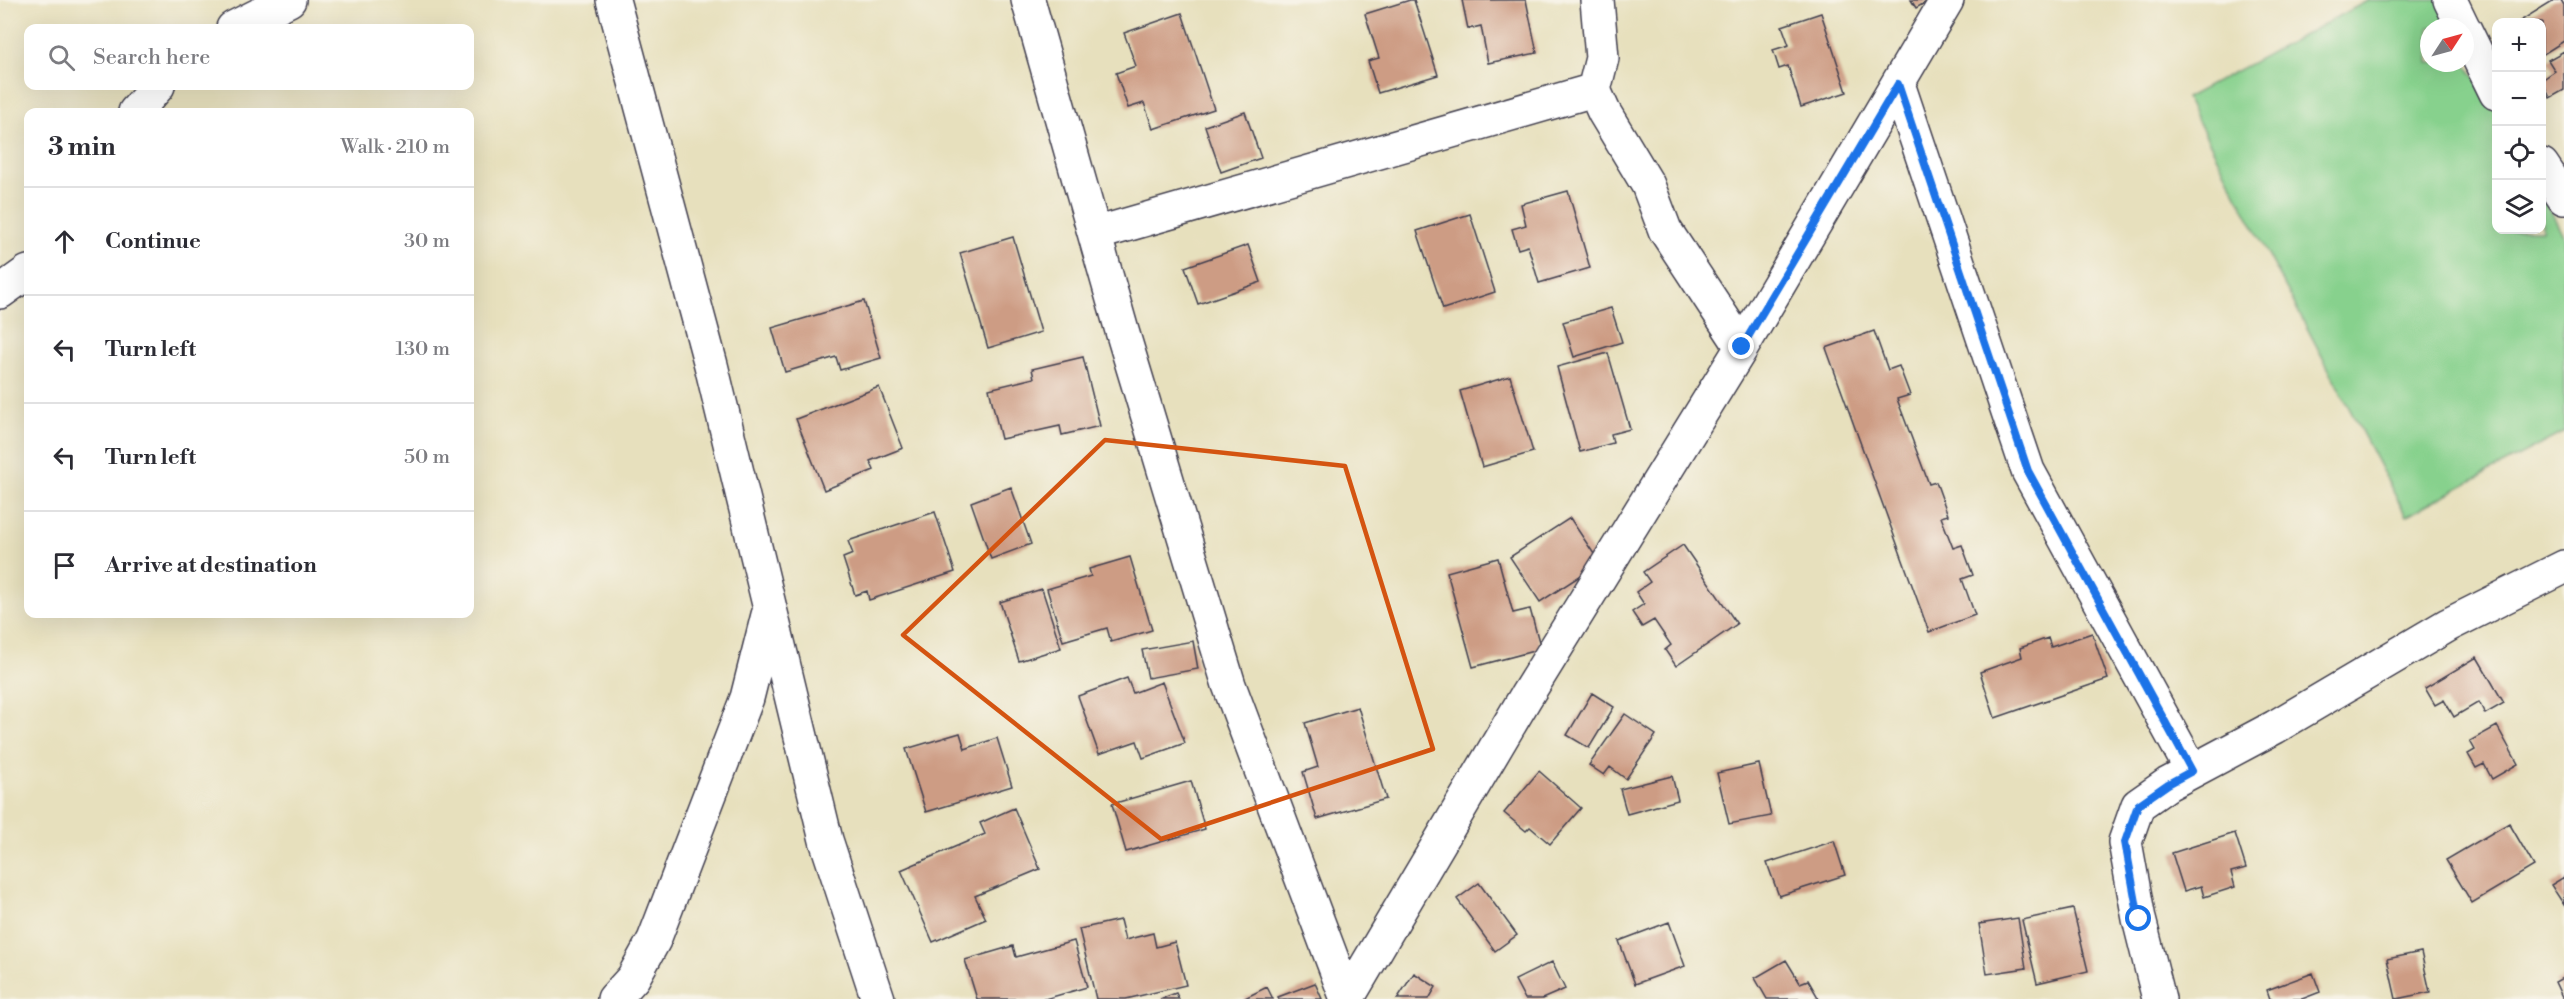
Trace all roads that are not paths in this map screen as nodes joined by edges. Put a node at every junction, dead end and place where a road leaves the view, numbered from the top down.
1 (289, 0) edge
2 (613, 0) edge
3 (1028, 0) edge
4 (1597, 0) edge
5 (1947, 0) edge
6 (2450, 0) edge
7 (2459, 18) edge
8 (241, 24) edge
9 (2474, 49) edge
10 (1898, 84) junction
11 (2492, 85) edge
12 (154, 90) edge
13 (1594, 90) junction
14 (139, 108) edge
15 (2546, 172) edge
16 (2564, 198) edge
17 (1095, 234) junction
18 (24, 275) edge
19 (0, 292) edge
20 (1742, 347) junction
21 (2564, 567) edge
22 (770, 611) junction
23 (2192, 771) junction
24 (614, 999) edge
25 (878, 999) edge
26 (1347, 999) edge
27 (2158, 999) edge

1 - 8 street
2 - 22 street
3 - 17 street
4 - 13 street
5 - 10 street
6 - 7 street
9 - 11 street
10 - 20 street
10 - 23 street
12 - 14 street
13 - 17 street
13 - 20 street
15 - 16 street
17 - 26 street
18 - 19 street
20 - 26 street
21 - 23 street
22 - 24 street
22 - 25 street
23 - 27 street

